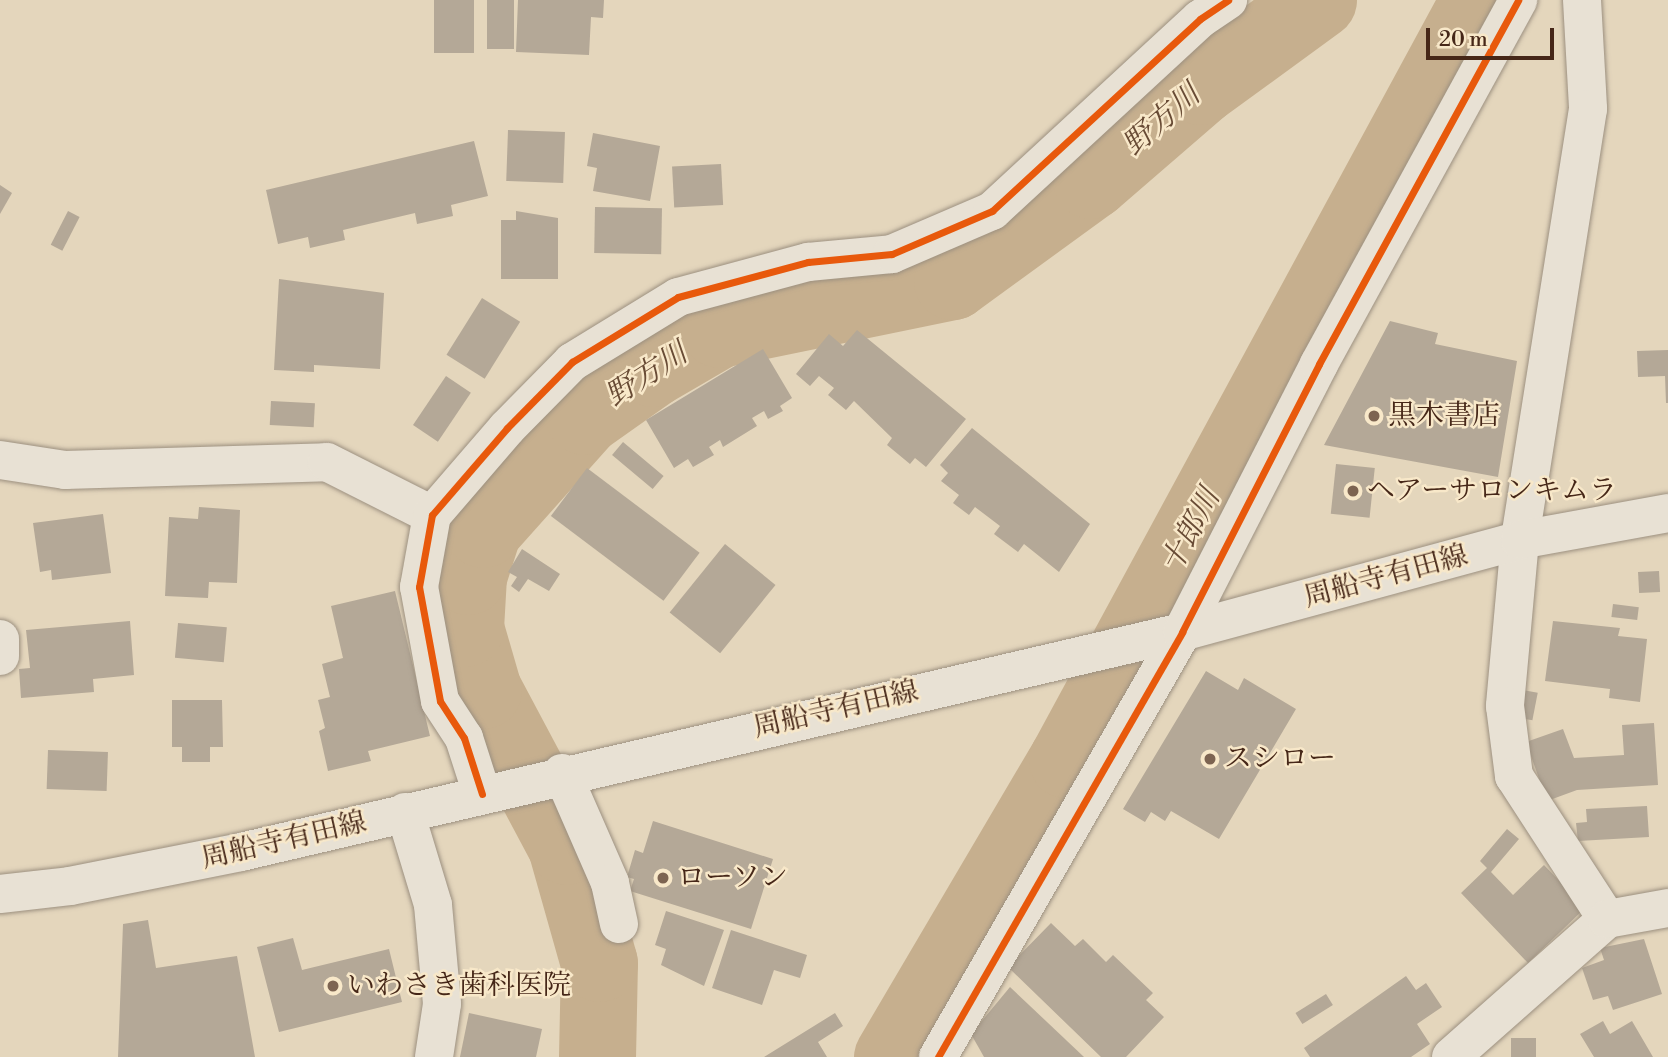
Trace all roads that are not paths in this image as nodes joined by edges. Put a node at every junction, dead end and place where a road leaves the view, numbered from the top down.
1 (1228, 0) edge
2 (1518, 0) edge
3 (1583, 0) edge
4 (0, 460) edge
5 (1668, 513) edge
6 (432, 514) junction
7 (1520, 540) junction
8 (1182, 632) junction
9 (0, 639) edge
10 (0, 656) edge
11 (562, 773) junction
12 (482, 794) junction
13 (405, 812) junction
14 (0, 894) edge
15 (1668, 908) edge
16 (1607, 919) junction
17 (619, 924) dead end
18 (434, 1057) edge
19 (938, 1057) edge
20 (1451, 1057) edge

1 - 6 street
2 - 8 street
3 - 7 street
4 - 6 street
5 - 7 street, 周船寺有田線
6 - 12 street
7 - 8 street, 周船寺有田線
7 - 16 street
8 - 11 street, 周船寺有田線
8 - 19 street
9 - 10 street
11 - 12 street, 周船寺有田線
11 - 17 street
12 - 13 street, 周船寺有田線
13 - 14 street, 周船寺有田線
13 - 18 street
15 - 16 street
16 - 20 street

